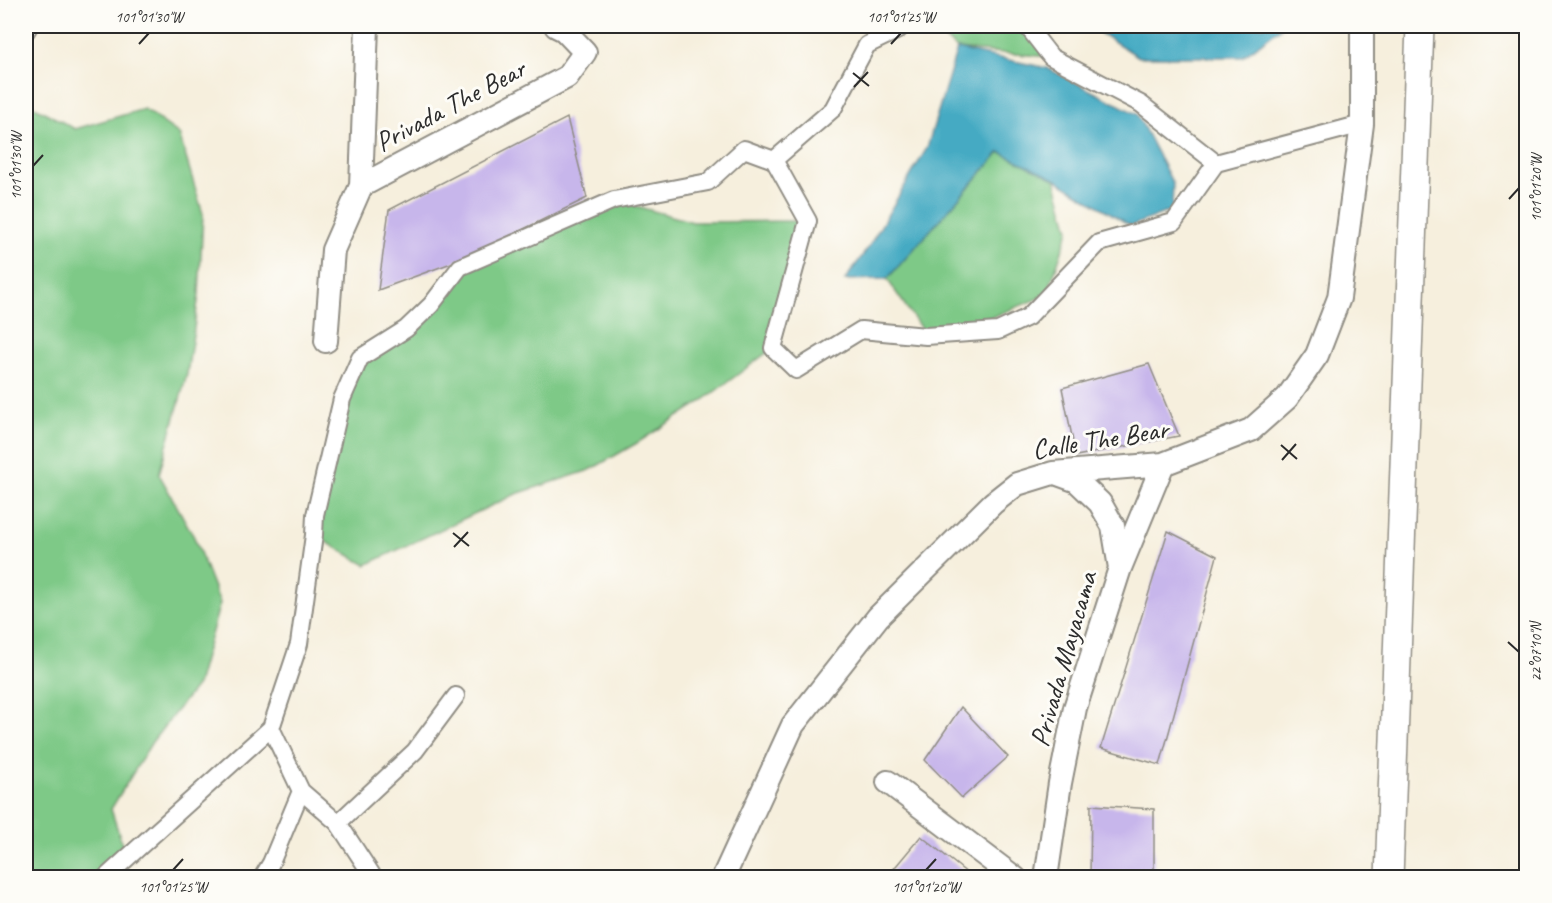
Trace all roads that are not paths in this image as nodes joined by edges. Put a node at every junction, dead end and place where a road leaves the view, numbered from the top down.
1 (29, 26) edge
2 (366, 26) edge
3 (556, 26) edge
4 (902, 26) edge
5 (1026, 26) edge
6 (1362, 26) edge
7 (1420, 26) edge
8 (26, 31) edge
9 (1362, 124) junction
10 (774, 160) junction
11 (1216, 163) junction
12 (361, 186) junction
13 (326, 341) dead end
14 (1163, 464) junction
15 (1053, 473) junction
16 (1120, 568) junction
17 (456, 696) dead end
18 (271, 728) junction
19 (888, 782) dead end
20 (301, 791) junction
21 (338, 823) junction
22 (105, 878) edge
23 (262, 878) edge
24 (374, 878) edge
25 (723, 878) edge
26 (1015, 878) edge
27 (1046, 878) edge
28 (1389, 878) edge

1 - 8 street
2 - 12 street, Privada The Bear
3 - 12 street, Privada The Bear
4 - 10 street
5 - 11 street
6 - 9 street, Calle The Bear
7 - 28 street
9 - 11 street
9 - 14 street, Calle The Bear
10 - 11 street
10 - 18 street
12 - 13 street, Privada The Bear
14 - 15 street, Calle The Bear
14 - 16 street, Privada Mayacama
15 - 16 street
15 - 25 street, Calle The Bear
16 - 27 street, Privada Mayacama
17 - 21 street
18 - 20 street
18 - 22 street
19 - 26 street
20 - 21 street
20 - 23 street
21 - 24 street

